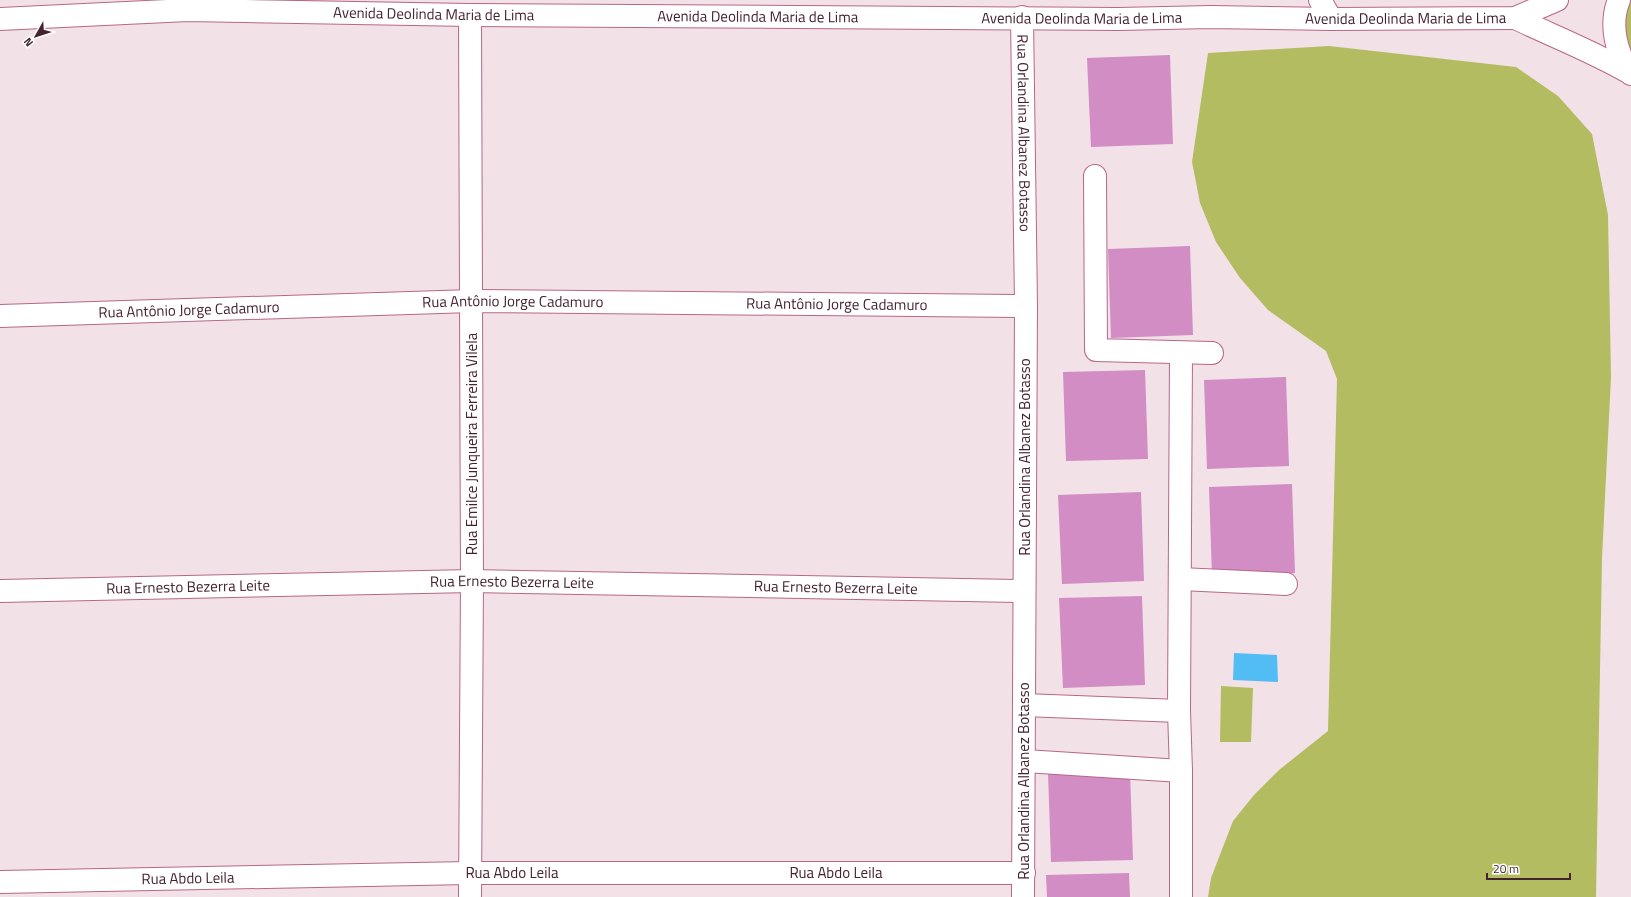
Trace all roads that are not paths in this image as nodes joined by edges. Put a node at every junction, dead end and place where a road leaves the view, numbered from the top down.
1 (1320, 0) edge
2 (1557, 0) edge
3 (1619, 0) edge
4 (188, 5) edge
5 (1206, 8) edge
6 (470, 15) junction
7 (1022, 17) junction
8 (1515, 18) junction
9 (0, 19) edge
10 (1331, 19) junction
11 (1630, 74) edge
12 (1095, 176) dead end
13 (472, 301) junction
14 (1026, 306) junction
15 (0, 316) edge
16 (1181, 353) junction
17 (1212, 353) dead end
18 (1180, 579) junction
19 (472, 581) junction
20 (1286, 584) dead end
21 (0, 591) edge
22 (1024, 591) junction
23 (1024, 705) junction
24 (1179, 712) junction
25 (1025, 761) junction
26 (1181, 771) junction
27 (469, 873) junction
28 (1024, 873) junction
29 (0, 882) edge
30 (470, 897) edge
31 (1023, 897) edge
32 (1181, 897) edge

1 - 10 street
2 - 8 street
3 - 11 street
4 - 6 street, Avenida Deolinda Maria de Lima
4 - 9 street, Avenida Deolinda Maria de Lima
5 - 7 street, Avenida Deolinda Maria de Lima
5 - 10 street, Avenida Deolinda Maria de Lima
6 - 7 street, Avenida Deolinda Maria de Lima
6 - 13 street, Rua Emilce Junqueira Ferreira Vilela
7 - 14 street, Rua Orlandina Albanez Botasso
8 - 10 street, Avenida Deolinda Maria de Lima
8 - 11 street
12 - 16 street
13 - 14 street, Rua Antônio Jorge Cadamuro
13 - 15 street, Rua Antônio Jorge Cadamuro
13 - 19 street, Rua Emilce Junqueira Ferreira Vilela
14 - 22 street, Rua Orlandina Albanez Botasso
16 - 17 street
16 - 18 street
18 - 20 street
18 - 24 street
19 - 21 street, Rua Ernesto Bezerra Leite
19 - 22 street, Rua Ernesto Bezerra Leite
19 - 27 street, Rua Emilce Junqueira Ferreira Vilela
22 - 23 street, Rua Orlandina Albanez Botasso
23 - 24 street
23 - 25 street, Rua Orlandina Albanez Botasso
24 - 26 street
25 - 26 street
25 - 28 street, Rua Orlandina Albanez Botasso
26 - 32 street
27 - 28 street, Rua Abdo Leila
27 - 29 street, Rua Abdo Leila
27 - 30 street, Rua Emilce Junqueira Ferreira Vilela
28 - 31 street, Rua Orlandina Albanez Botasso

